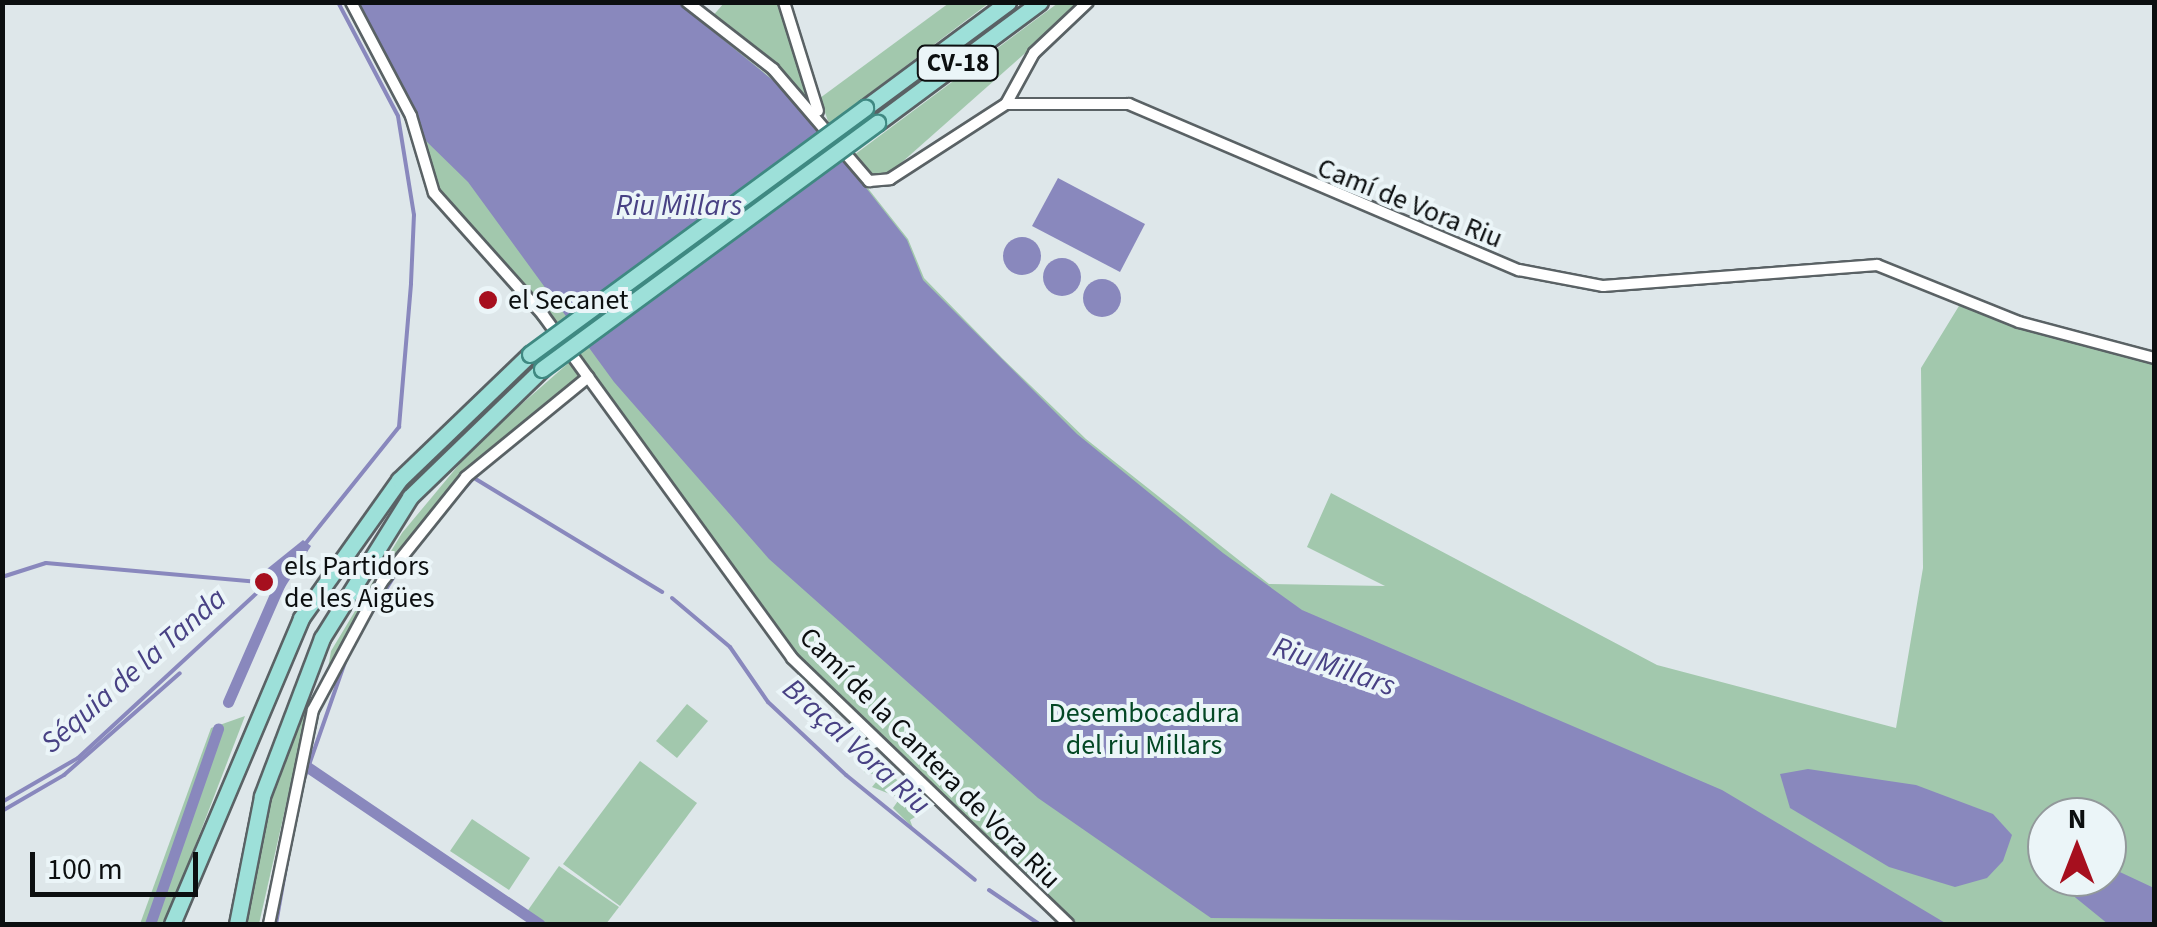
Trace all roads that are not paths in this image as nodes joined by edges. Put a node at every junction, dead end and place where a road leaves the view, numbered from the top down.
1 (352, 2) edge
2 (687, 2) edge
3 (784, 2) edge
4 (1008, 2) edge
5 (1040, 2) edge
6 (1088, 2) edge
7 (1006, 104) junction
8 (818, 114) junction
9 (2154, 358) edge
10 (588, 377) junction
11 (172, 924) edge
12 (237, 924) edge
13 (269, 924) edge
14 (1068, 924) edge

1 - 10 street, Camí de la Cantera de Vora Riu
2 - 8 street
3 - 8 street
4 - 11 main road, CV-18, bridge
5 - 12 main road, CV-18, bridge
6 - 7 street
7 - 8 street
7 - 9 street, Camí de Vora Riu
10 - 13 street
10 - 14 street, Camí de la Cantera de Vora Riu

